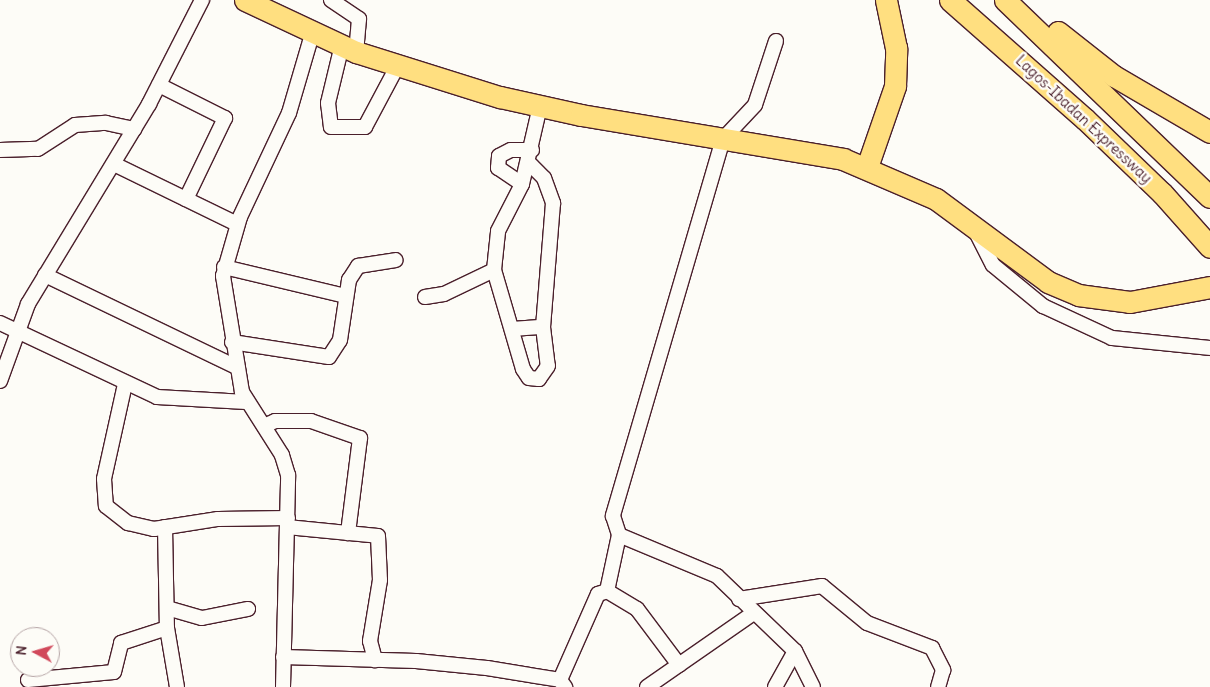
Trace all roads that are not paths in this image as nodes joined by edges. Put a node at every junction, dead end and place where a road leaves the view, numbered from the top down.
1 (202, 0) edge
2 (245, 0) edge
3 (331, 0) edge
4 (886, 0) edge
5 (950, 0) edge
6 (1005, 0) edge
7 (1021, 0) edge
8 (313, 31) junction
9 (776, 41) dead end
10 (349, 48) junction
11 (398, 65) junction
12 (159, 85) junction
13 (540, 106) junction
14 (134, 129) junction
15 (1210, 132) edge
16 (723, 139) junction
17 (0, 150) edge
18 (530, 157) junction
19 (114, 164) junction
20 (867, 168) junction
21 (522, 184) junction
22 (1210, 197) edge
23 (186, 199) junction
24 (237, 224) junction
25 (974, 228) junction
26 (1210, 247) edge
27 (396, 260) dead end
28 (224, 268) junction
29 (494, 270) junction
30 (45, 275) junction
31 (1201, 290) edge
32 (346, 296) junction
33 (425, 297) dead end
34 (0, 323) edge
35 (543, 328) junction
36 (18, 329) junction
37 (512, 329) junction
38 (232, 342) junction
39 (1210, 348) edge
40 (2, 364) edge
41 (238, 368) junction
42 (0, 381) edge
43 (125, 384) junction
44 (246, 402) junction
45 (264, 426) junction
46 (287, 523) junction
47 (165, 527) junction
48 (348, 533) junction
49 (619, 535) junction
50 (607, 591) junction
51 (739, 599) junction
52 (167, 608) junction
53 (248, 609) dead end
54 (752, 614) junction
55 (167, 628) junction
56 (795, 651) junction
57 (284, 657) junction
58 (374, 660) junction
59 (679, 665) junction
60 (28, 680) dead end
61 (62, 682) edge
62 (562, 683) edge
63 (177, 687) edge
64 (283, 687) edge
65 (647, 687) edge
66 (775, 687) edge
67 (813, 687) edge
68 (938, 687) edge

1 - 12 street
2 - 8 highway
3 - 10 street
4 - 20 highway
5 - 26 highway, Lagos-Ibadan Expressway
6 - 22 highway
7 - 15 highway
8 - 10 highway
8 - 24 street
9 - 16 street
10 - 11 highway
10 - 11 street
11 - 13 highway
12 - 14 street
12 - 23 street
13 - 16 highway
13 - 18 street
14 - 17 street
14 - 19 street
16 - 20 highway
16 - 49 street
18 - 21 street
18 - 21 street
18 - 35 street
19 - 23 street
19 - 30 street
20 - 25 highway
21 - 29 street
23 - 24 street
24 - 28 street
25 - 31 highway
25 - 39 street
27 - 32 street
28 - 32 street
28 - 38 street
29 - 33 street
29 - 37 street
30 - 36 street
30 - 41 street
32 - 38 street
34 - 36 street
35 - 37 street
35 - 37 street
36 - 40 street
36 - 43 street
38 - 41 street
40 - 42 street
41 - 44 street
43 - 44 street
43 - 47 street
44 - 45 street
45 - 46 street
45 - 48 street
46 - 47 street
46 - 48 street
46 - 57 street
47 - 52 street
48 - 58 street
49 - 50 street
49 - 51 street
50 - 59 street
50 - 62 street
51 - 54 street
51 - 68 street
52 - 53 street
52 - 55 street
54 - 56 street
54 - 59 street
55 - 61 street
55 - 63 street
56 - 66 street
56 - 67 street
57 - 58 street
57 - 64 street
58 - 62 street
59 - 65 street
60 - 61 street

